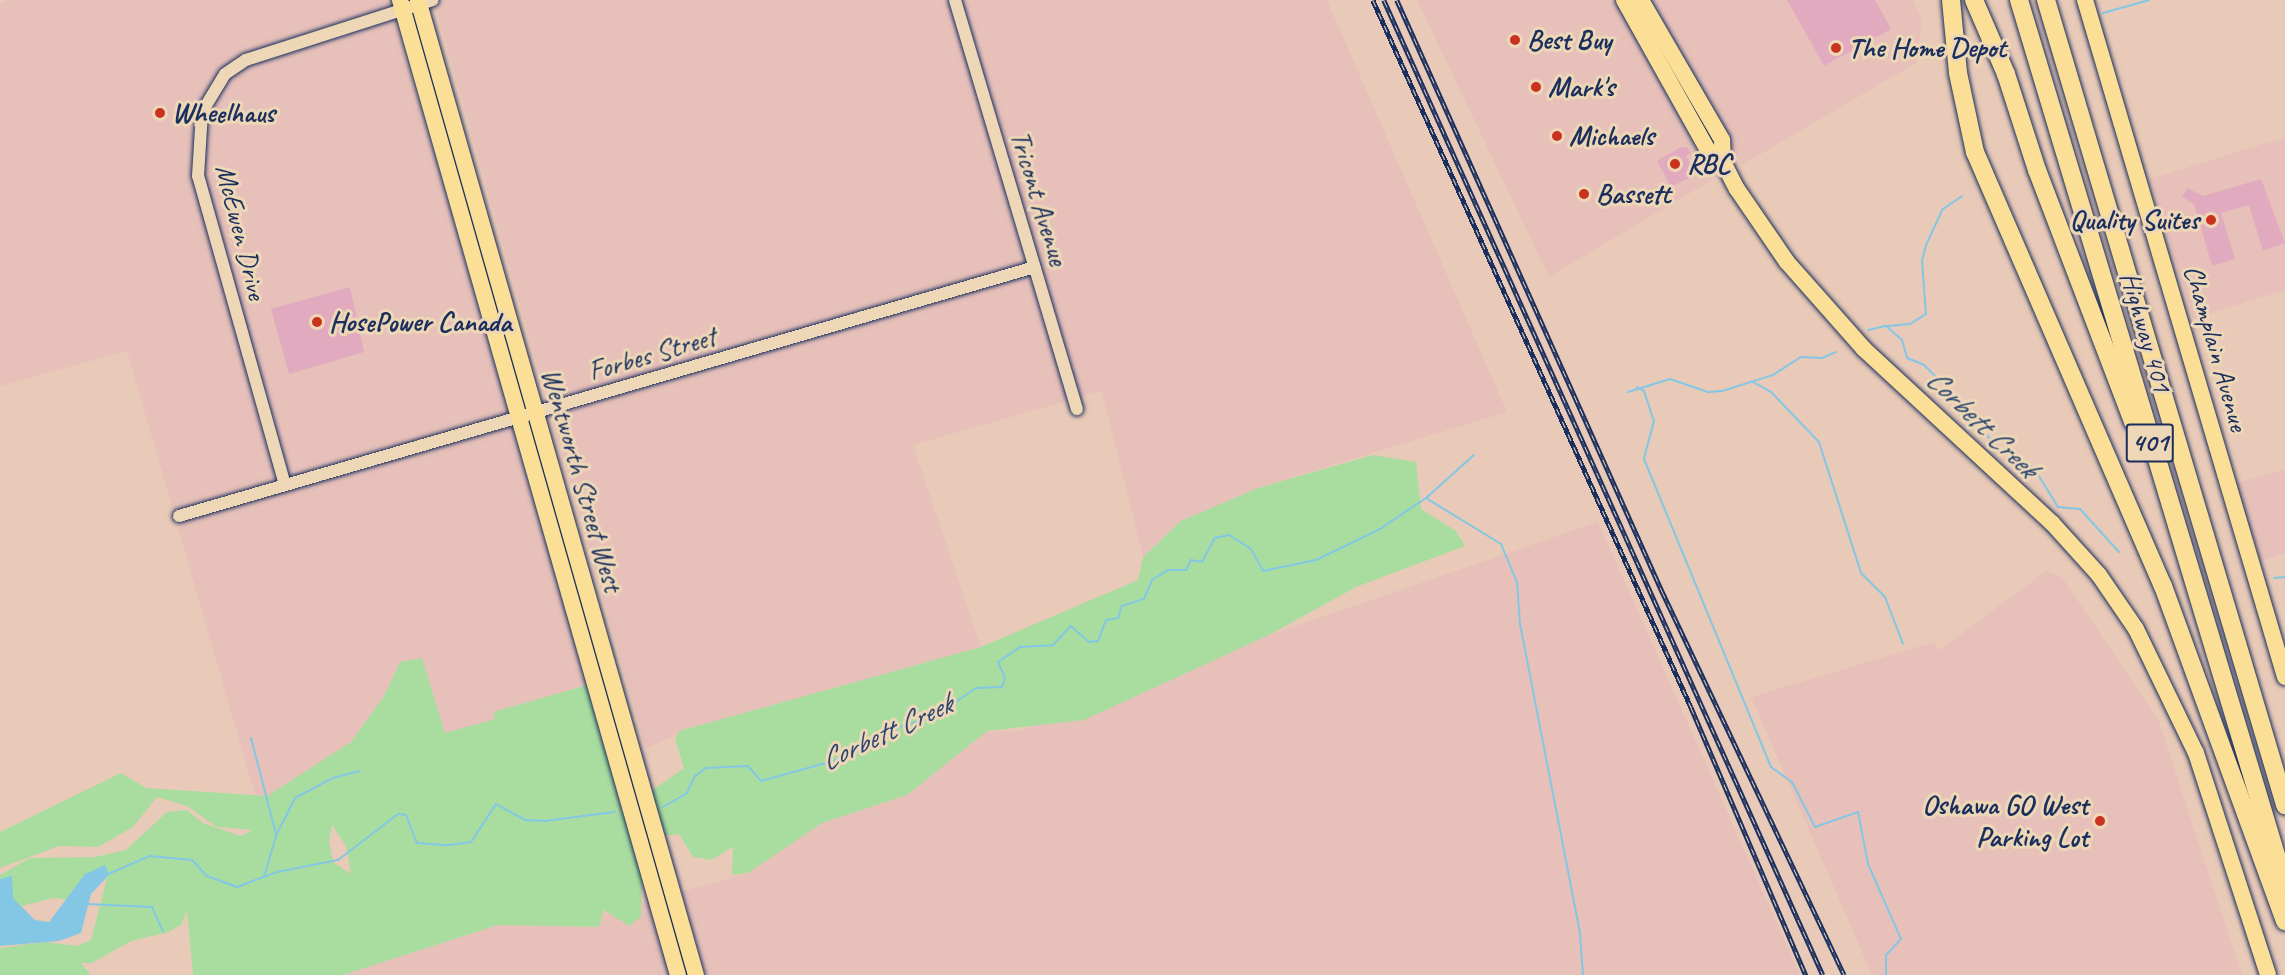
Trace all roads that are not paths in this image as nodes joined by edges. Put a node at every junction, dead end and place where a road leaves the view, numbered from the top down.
1 (955, 0) edge
2 (1624, 0) edge
3 (1641, 0) edge
4 (1951, 0) edge
5 (1974, 0) edge
6 (2019, 0) edge
7 (2048, 0) edge
8 (2085, 0) edge
9 (414, 3) edge
10 (1723, 162) junction
11 (1035, 267) junction
12 (1077, 409) dead end
13 (535, 413) junction
14 (518, 418) junction
15 (285, 485) junction
16 (179, 516) dead end
17 (2177, 534) junction
18 (2285, 677) edge
19 (2285, 805) edge
20 (2285, 885) edge
21 (2285, 921) edge
22 (678, 975) edge
23 (696, 975) edge
24 (2268, 975) edge

1 - 11 street, Tricont Avenue
2 - 10 main road
3 - 10 main road
4 - 21 highway
5 - 17 highway
6 - 17 highway, Highway 401 / 401
7 - 19 highway, Highway 401 / 401
8 - 18 main road, Champlain Avenue
9 - 13 main road, Wentworth Street West
9 - 14 main road, Wentworth Street West
9 - 15 street, McEwen Drive
10 - 24 main road
11 - 12 street, Tricont Avenue
11 - 13 street, Forbes Street
13 - 14 street, Forbes Street
13 - 23 main road, Wentworth Street West
14 - 15 street, Forbes Street
14 - 22 main road, Wentworth Street West
15 - 16 street, Forbes Street
17 - 20 highway, Highway 401 / 401

